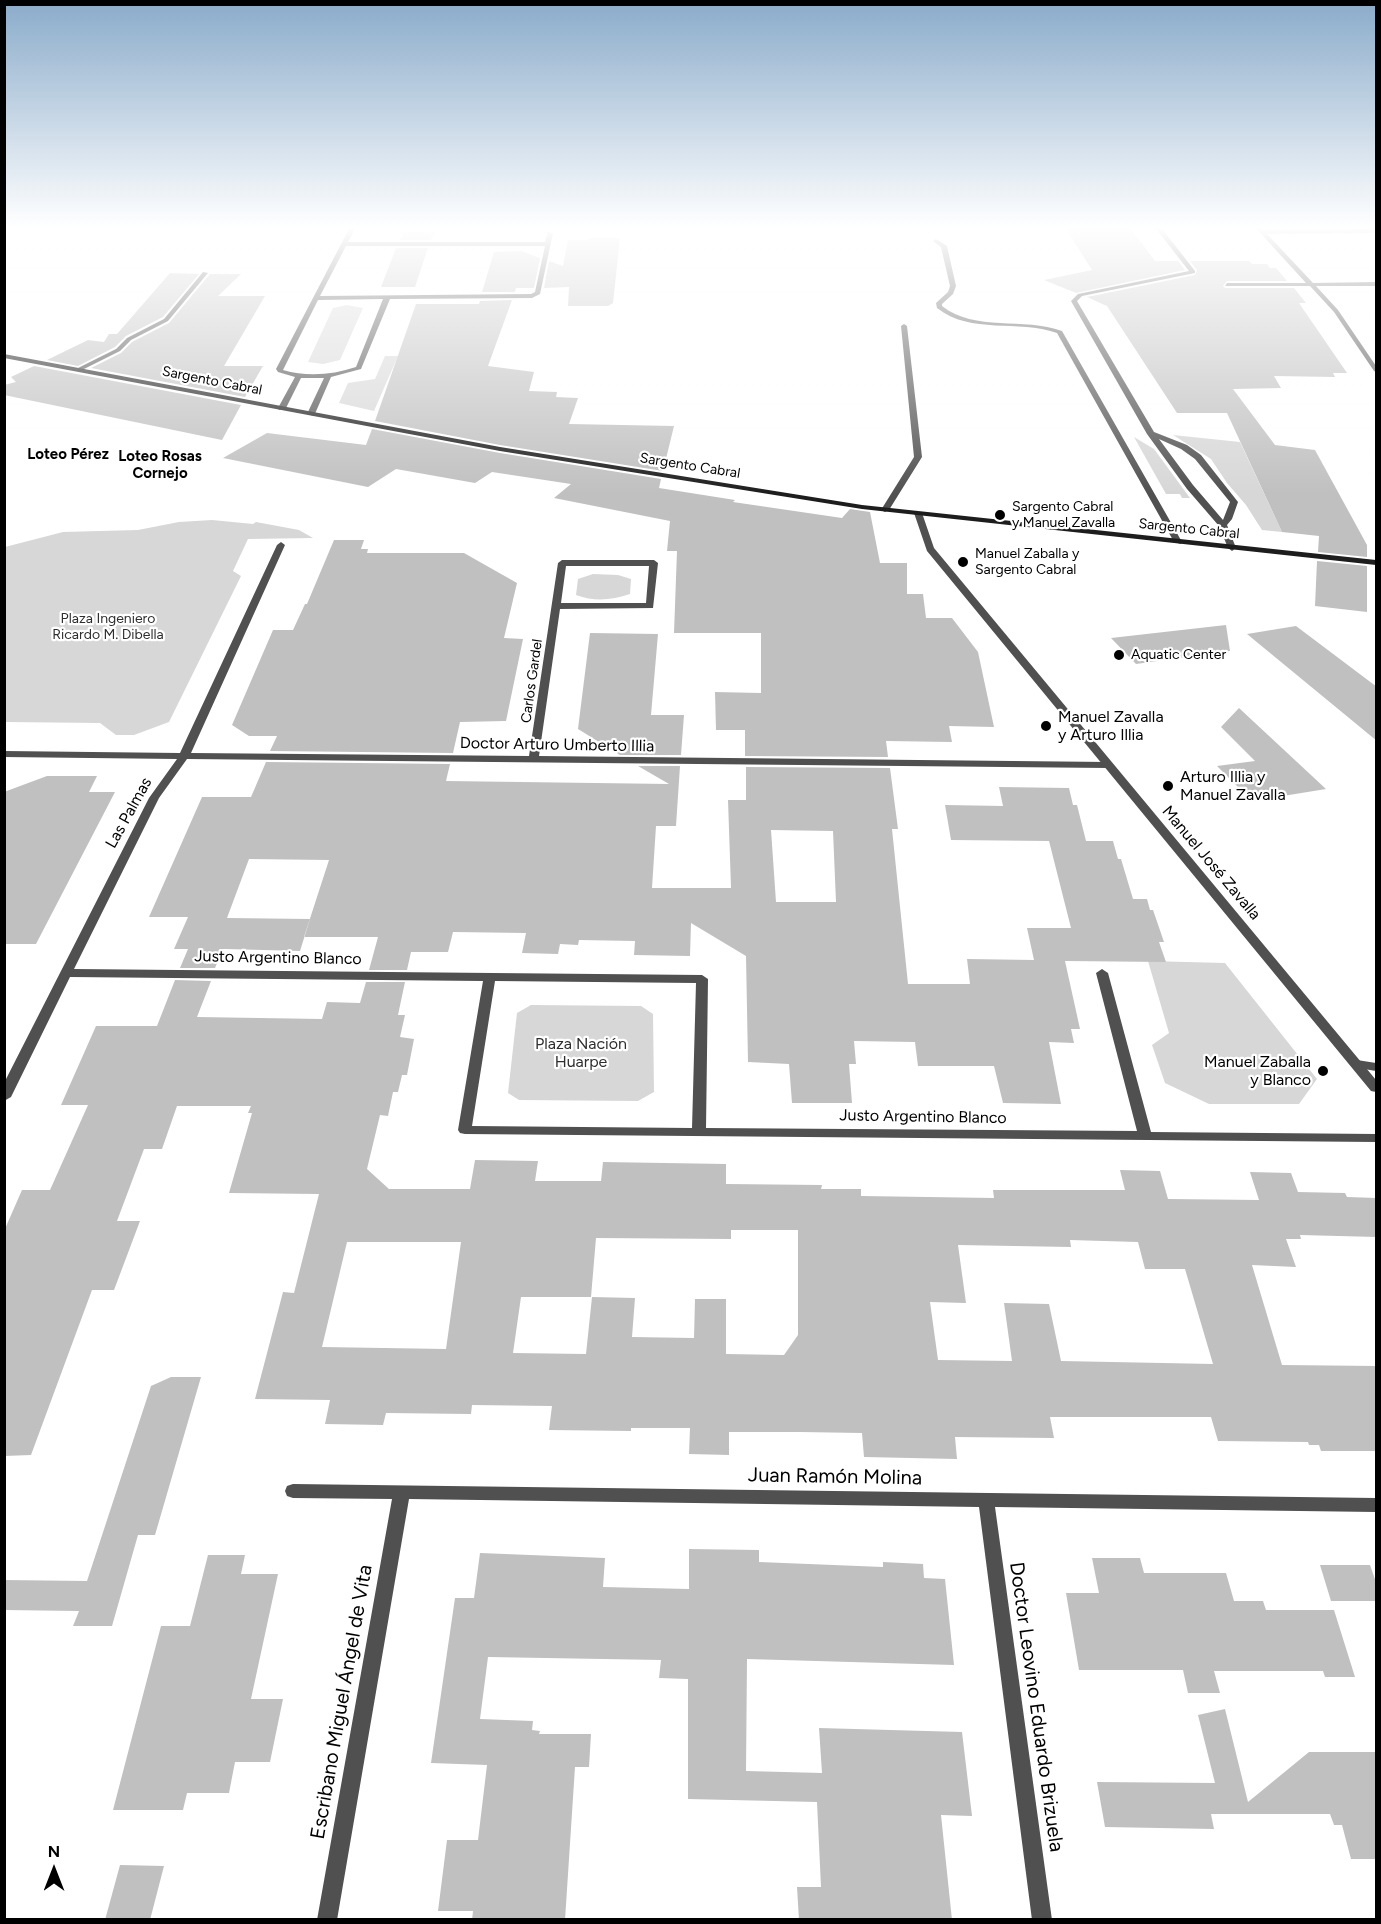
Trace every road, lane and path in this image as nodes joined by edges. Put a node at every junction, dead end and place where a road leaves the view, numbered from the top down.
1 (170, 315) edge
2 (307, 315) edge
3 (380, 315) edge
4 (952, 315) edge
5 (1082, 315) edge
6 (1339, 315) edge
7 (904, 326) dead end
8 (4, 356) edge
9 (78, 370) junction
10 (1377, 370) edge
11 (299, 375) junction
12 (329, 375) junction
13 (282, 408) junction
14 (311, 414) junction
15 (1151, 434) junction
16 (885, 510) junction
17 (918, 513) junction
18 (1222, 525) junction
19 (1178, 542) junction
20 (282, 545) dead end
21 (1232, 548) junction
22 (1377, 563) edge
23 (557, 606) junction
24 (4, 754) edge
25 (184, 756) junction
26 (534, 759) junction
27 (1108, 765) junction
28 (66, 972) junction
29 (1102, 973) dead end
30 (490, 977) junction
31 (1357, 1064) junction
32 (1377, 1067) edge
33 (1377, 1088) edge
34 (4, 1097) edge
35 (699, 1131) junction
36 (1145, 1136) junction
37 (1377, 1138) edge
38 (292, 1491) dead end
39 (402, 1492) junction
40 (986, 1500) junction
41 (1377, 1505) edge
42 (327, 1920) edge
43 (1042, 1920) edge

1 - 9 street
2 - 11 street
3 - 12 street
4 - 19 street
5 - 15 street
6 - 10 street
7 - 16 street
8 - 9 main road, Sargento Cabral
9 - 13 main road, Sargento Cabral
11 - 12 street
11 - 13 street
12 - 14 street
13 - 14 main road, Sargento Cabral
14 - 16 main road, Sargento Cabral
15 - 18 street
15 - 18 street
16 - 17 main road, Sargento Cabral
17 - 19 main road, Sargento Cabral
17 - 27 street, Manuel José Zavalla
18 - 21 street
19 - 21 main road, Sargento Cabral
20 - 25 street, Las Palmas
21 - 22 main road, Sargento Cabral
23 - 23 street, Carlos Gardel
23 - 26 street, Carlos Gardel
24 - 25 street, Doctor Arturo Umberto Illia
25 - 26 street, Doctor Arturo Umberto Illia
25 - 28 street, Las Palmas
26 - 27 street, Doctor Arturo Umberto Illia
27 - 31 street, Manuel José Zavalla
28 - 30 street, Justo Argentino Blanco
28 - 34 street, Las Palmas
29 - 36 street
30 - 35 street, Justo Argentino Blanco
30 - 35 street, Justo Argentino Blanco
31 - 32 street
31 - 33 street, Manuel José Zavalla
35 - 36 street, Justo Argentino Blanco
36 - 37 street, Justo Argentino Blanco
38 - 39 street, Juan Ramón Molina
39 - 40 street, Juan Ramón Molina
39 - 42 street, Escribano Miguel Ángel de Vita
40 - 41 street, Juan Ramón Molina
40 - 43 street, Doctor Leovino Eduardo Brizuela

